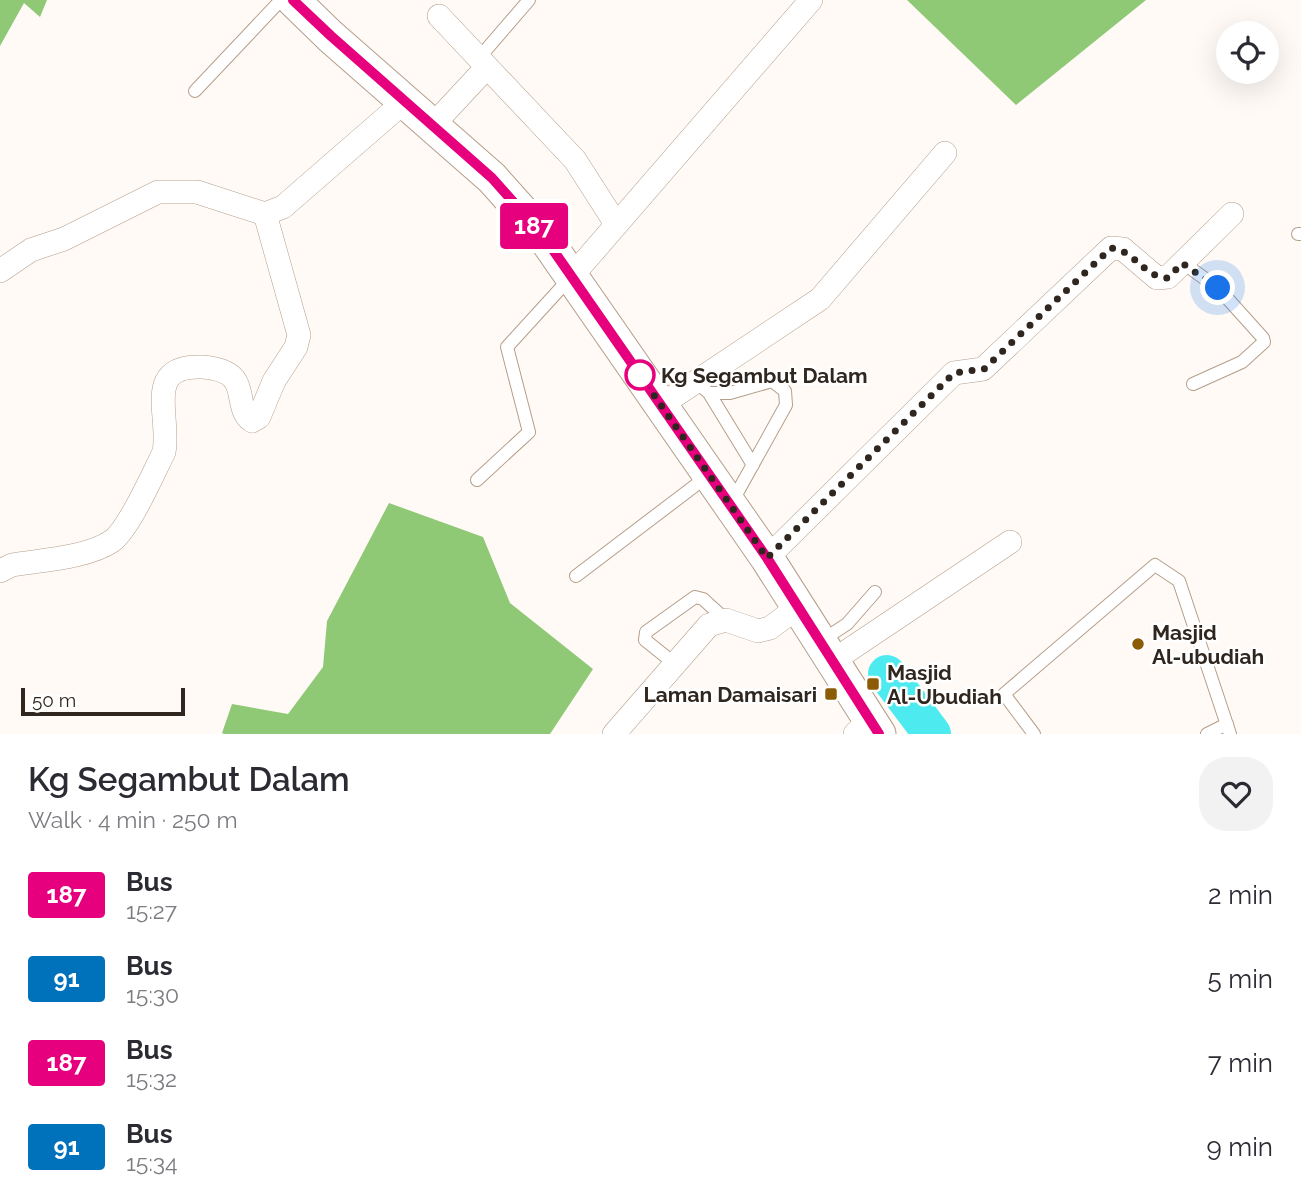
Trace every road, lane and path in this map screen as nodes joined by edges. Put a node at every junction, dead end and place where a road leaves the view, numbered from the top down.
1 (281, 0) edge
2 (293, 0) edge
3 (529, 0) edge
4 (811, 0) edge
5 (439, 16) dead end
6 (483, 62) junction
7 (195, 91) dead end
8 (405, 101) junction
9 (433, 125) junction
10 (945, 153) dead end
11 (265, 214) junction
12 (1232, 214) dead end
13 (616, 224) junction
14 (1182, 263) junction
15 (0, 271) edge
16 (572, 276) junction
17 (1193, 384) dead end
18 (702, 387) junction
19 (661, 405) junction
20 (753, 465) junction
21 (710, 475) junction
22 (477, 480) dead end
23 (730, 505) junction
24 (1010, 542) dead end
25 (767, 558) junction
26 (0, 570) edge
27 (576, 576) dead end
28 (875, 592) dead end
29 (798, 607) junction
30 (726, 620) junction
31 (827, 650) junction
32 (675, 664) junction
33 (868, 729) edge
34 (1229, 729) edge
35 (614, 734) edge
36 (1034, 734) edge
37 (1208, 734) edge

1 - 7 lane
2 - 8 street
3 - 6 lane
4 - 13 street
5 - 6 street
6 - 9 street
6 - 13 street
8 - 9 street
8 - 11 street
9 - 16 street
10 - 18 street
11 - 15 street
11 - 26 street
12 - 14 street
13 - 16 street
14 - 17 lane
14 - 25 street
16 - 19 street
16 - 22 lane
18 - 19 street
18 - 20 lane
18 - 20 lane
19 - 21 street
20 - 23 lane
21 - 23 street
21 - 27 lane
23 - 25 street
24 - 31 street
25 - 29 street
28 - 31 lane
29 - 30 street
29 - 31 street
30 - 32 street
30 - 32 lane
31 - 33 street
32 - 35 street
34 - 36 lane
34 - 37 lane

